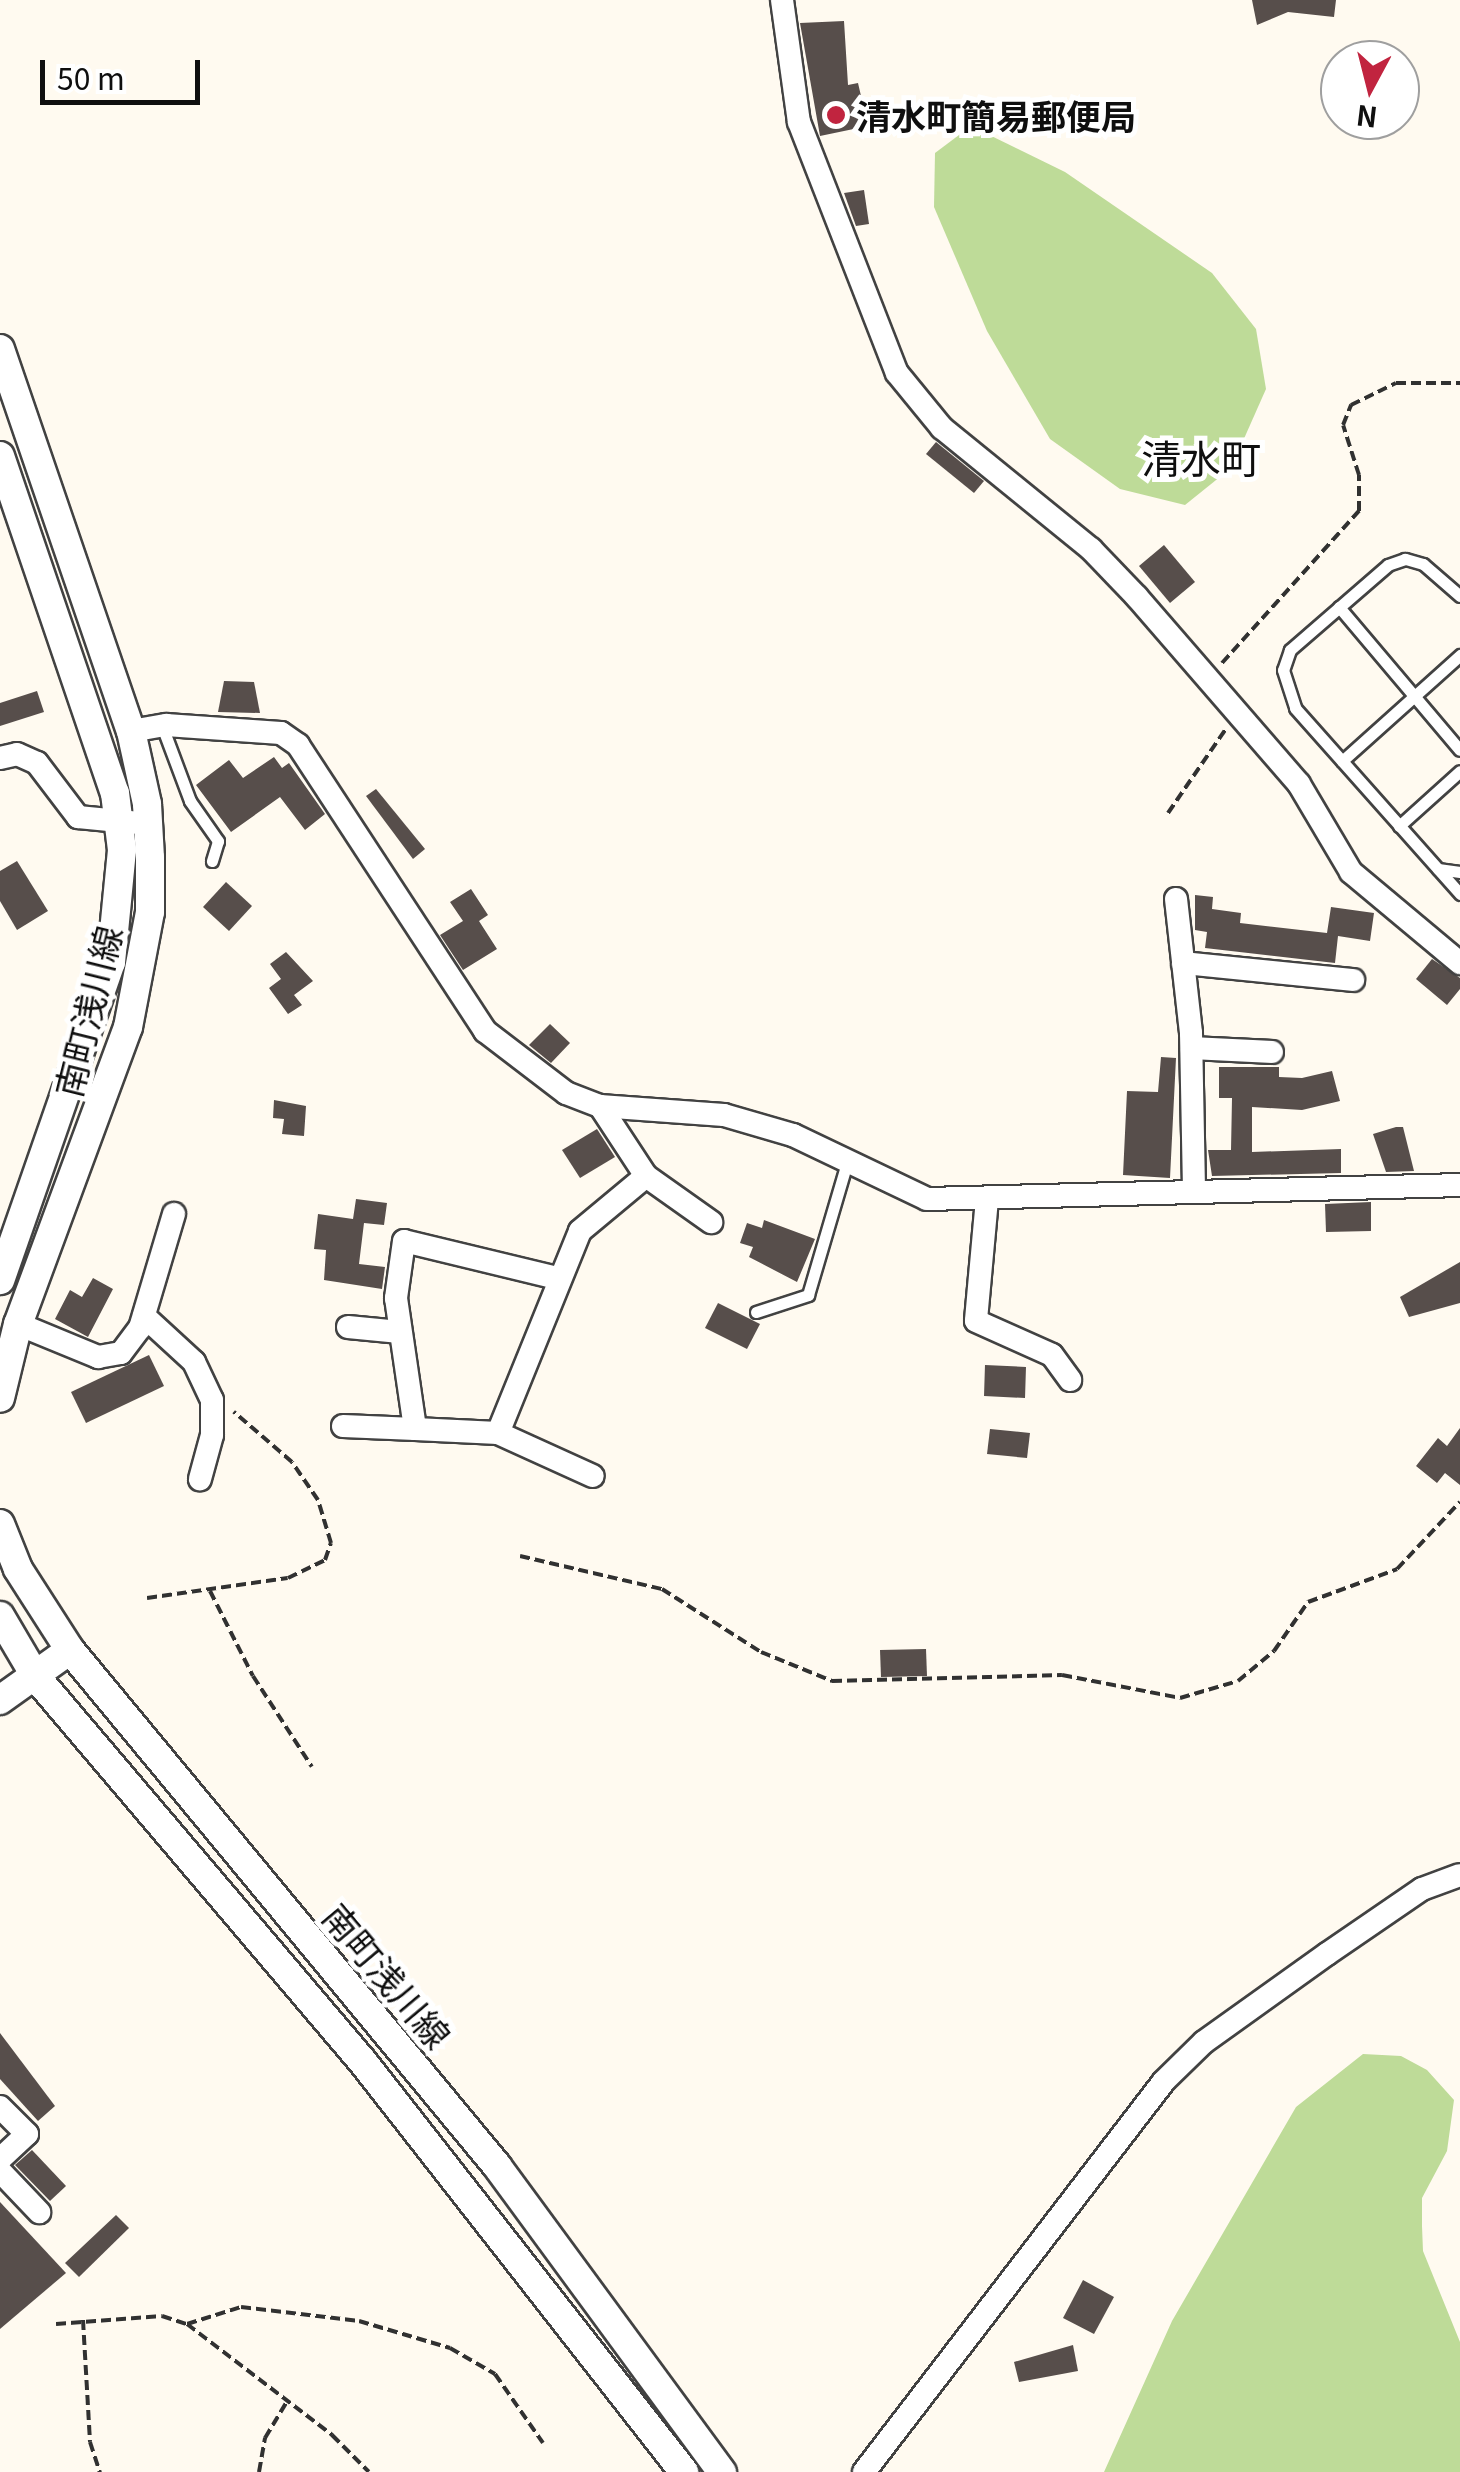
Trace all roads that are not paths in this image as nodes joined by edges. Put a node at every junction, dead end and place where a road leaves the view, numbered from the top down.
1 (782, 0) edge
2 (0, 348) edge
3 (0, 456) edge
4 (1460, 596) edge
5 (1339, 608) junction
6 (1460, 656) edge
7 (1414, 697) junction
8 (162, 726) junction
9 (131, 731) junction
10 (1460, 750) edge
11 (0, 758) edge
12 (1342, 762) junction
13 (1460, 771) edge
14 (118, 824) junction
15 (150, 824) junction
16 (1400, 826) junction
17 (212, 861) dead end
18 (1438, 869) junction
19 (1460, 872) edge
20 (1460, 894) edge
21 (1176, 899) dead end
22 (1183, 962) junction
23 (1460, 963) edge
24 (1353, 980) dead end
25 (1192, 1048) junction
26 (1272, 1052) dead end
27 (600, 1106) junction
28 (846, 1166) junction
29 (646, 1176) junction
30 (1460, 1185) edge
31 (1194, 1192) junction
32 (988, 1199) junction
33 (174, 1214) dead end
34 (711, 1222) dead end
35 (557, 1278) junction
36 (0, 1280) edge
37 (756, 1312) dead end
38 (144, 1316) junction
39 (18, 1324) junction
40 (348, 1327) dead end
41 (400, 1332) junction
42 (1070, 1380) dead end
43 (0, 1398) edge
44 (343, 1426) dead end
45 (415, 1429) junction
46 (498, 1433) junction
47 (592, 1476) dead end
48 (200, 1479) dead end
49 (0, 1524) edge
50 (0, 1616) edge
51 (70, 1650) junction
52 (36, 1677) junction
53 (0, 1700) edge
54 (1460, 1875) edge
55 (0, 2107) edge
56 (0, 2159) edge
57 (0, 2172) edge
58 (39, 2212) dead end
59 (684, 2472) edge
60 (722, 2472) edge
61 (864, 2472) edge

1 - 23 street
2 - 9 street, 南町浅川線
3 - 14 street, 南町浅川線
4 - 5 lane
5 - 7 lane
5 - 12 lane
6 - 7 lane
7 - 10 lane
7 - 12 lane
8 - 9 street
8 - 17 lane
8 - 27 street
9 - 15 street, 南町浅川線
11 - 14 street
12 - 16 lane
13 - 16 lane
14 - 15 street
14 - 36 street, 南町浅川線
15 - 39 street, 南町浅川線
16 - 18 lane
18 - 19 lane
18 - 20 lane
21 - 22 street
22 - 24 street
22 - 25 street
25 - 26 street
25 - 31 street
27 - 28 street
27 - 29 street
28 - 32 street
28 - 37 lane
29 - 34 street
29 - 35 street
30 - 31 street
31 - 32 street
32 - 42 street
33 - 38 street
35 - 41 street
35 - 46 street
38 - 39 street
38 - 48 street
39 - 43 street, 南町浅川線
40 - 41 street
41 - 45 street
44 - 45 street
45 - 46 street
46 - 47 street
49 - 51 street, 南町浅川線
50 - 52 street
51 - 52 street
51 - 60 street, 南町浅川線
52 - 53 street
52 - 59 street
54 - 61 street
55 - 56 street
57 - 58 street

